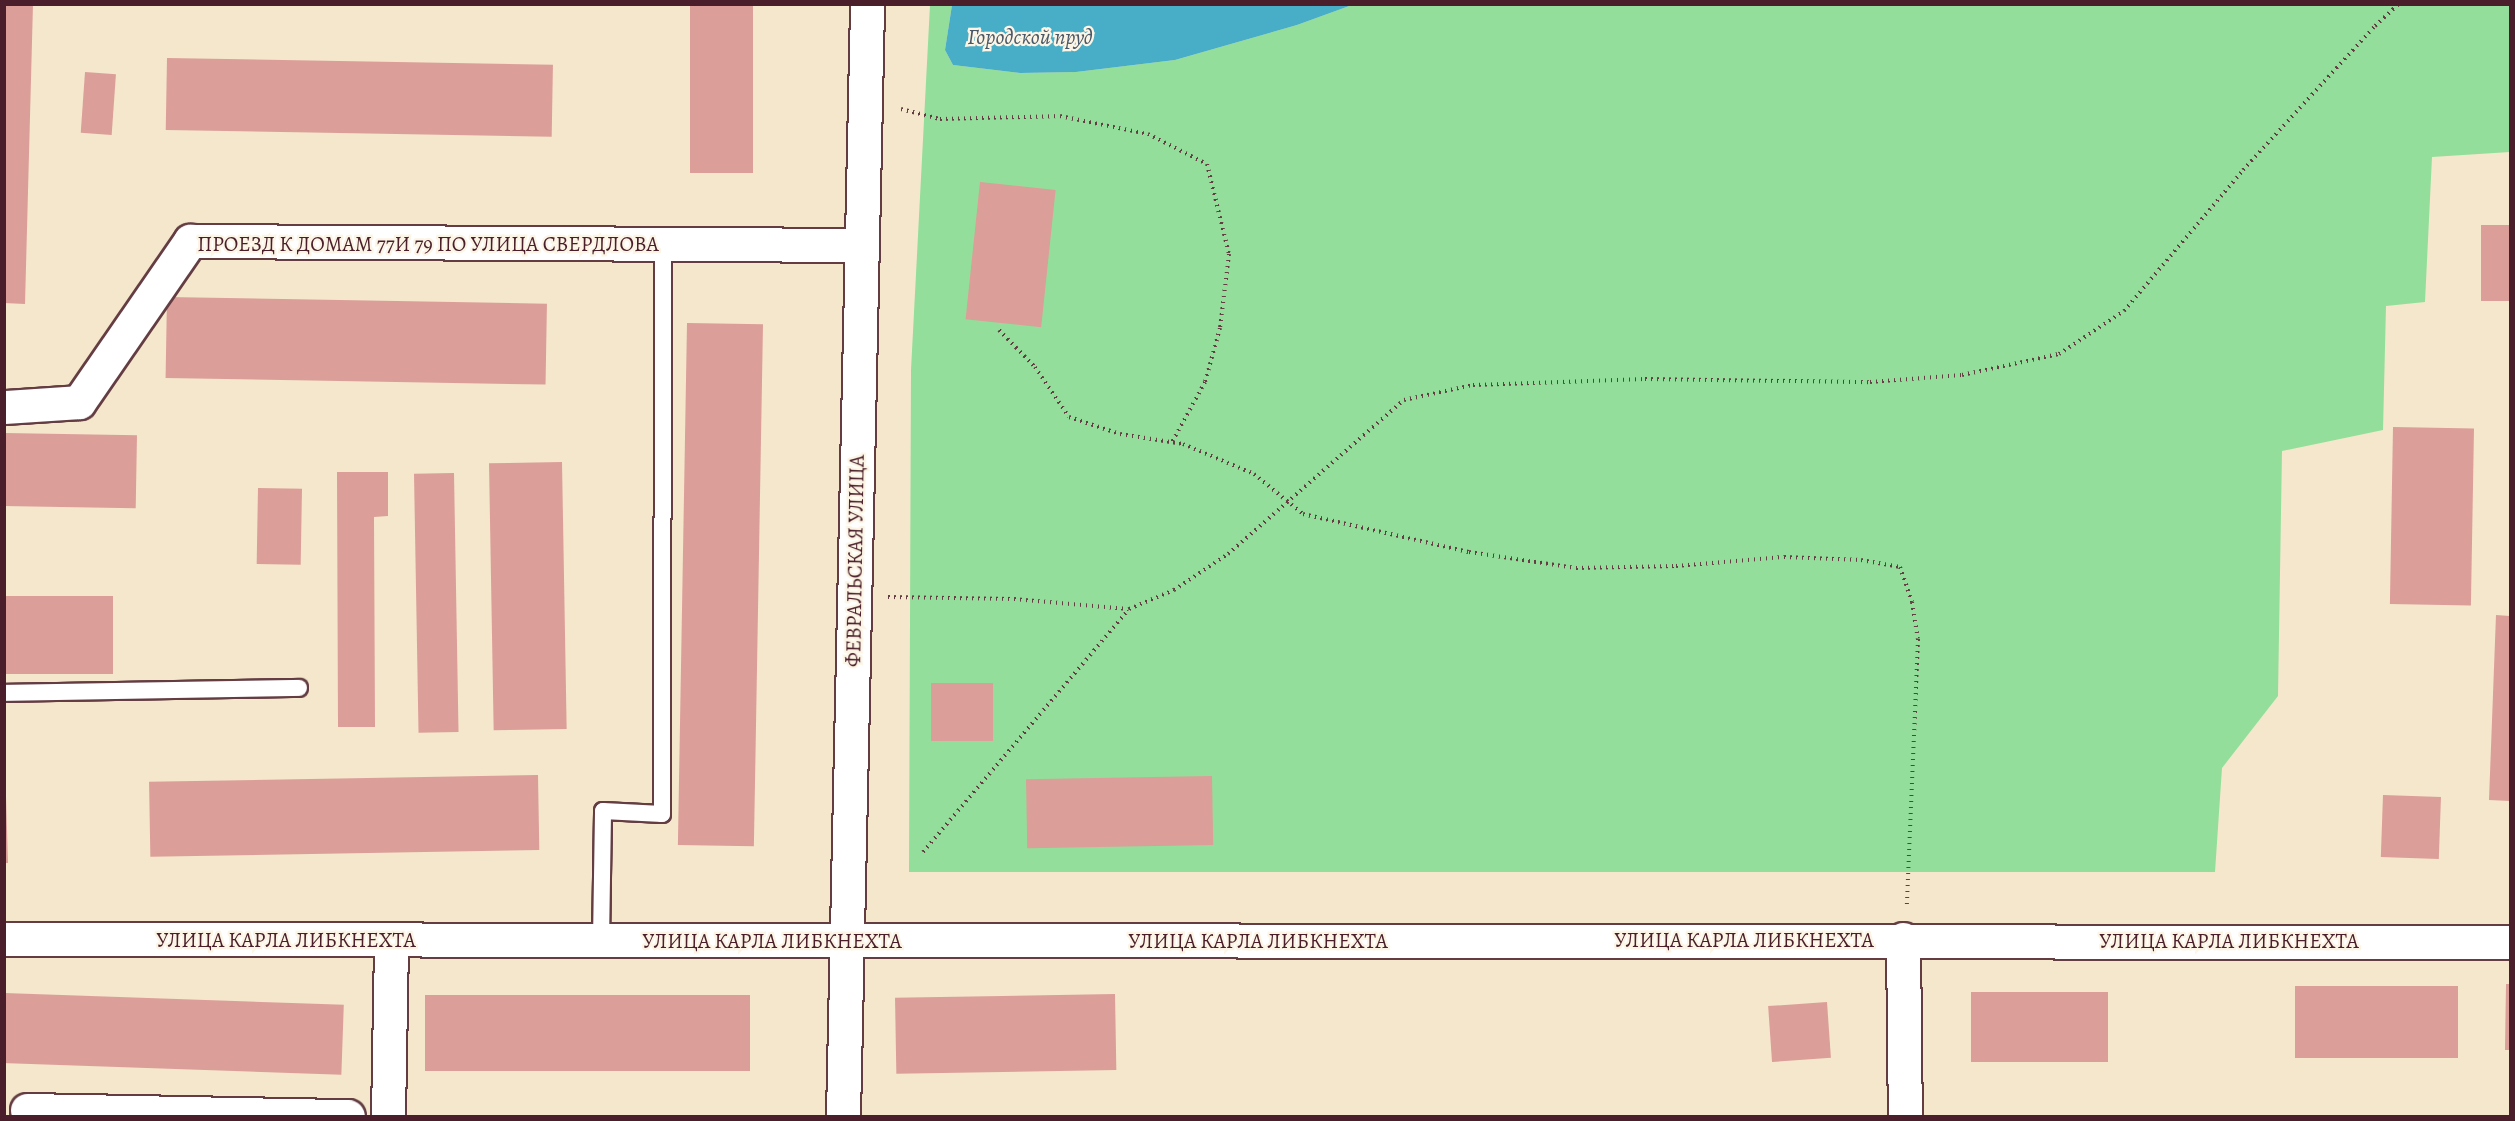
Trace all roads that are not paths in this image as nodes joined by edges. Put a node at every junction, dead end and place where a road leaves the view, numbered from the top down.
1 (867, 4) edge
2 (663, 244) junction
3 (862, 245) junction
4 (4, 406) edge
5 (298, 688) dead end
6 (4, 693) edge
7 (4, 939) edge
8 (1903, 939) junction
9 (391, 940) junction
10 (601, 941) junction
11 (847, 941) junction
12 (2511, 942) edge
13 (27, 1110) dead end
14 (348, 1116) edge
15 (388, 1116) edge
16 (843, 1116) edge
17 (1905, 1116) edge

1 - 3 street, ФЕВРАЛЬСКАЯ УЛИЦА
2 - 3 street, ПРОЕЗД К ДОМАМ 77И 79 ПО УЛИЦА СВЕРДЛОВА
2 - 4 street, ПРОЕЗД К ДОМАМ 77И 79 ПО УЛИЦА СВЕРДЛОВА
2 - 10 lane
3 - 11 street, ФЕВРАЛЬСКАЯ УЛИЦА
5 - 6 lane
7 - 9 street, УЛИЦА КАРЛА ЛИБКНЕХТА
8 - 11 street, УЛИЦА КАРЛА ЛИБКНЕХТА
8 - 12 street, УЛИЦА КАРЛА ЛИБКНЕХТА
8 - 17 street
9 - 10 street, УЛИЦА КАРЛА ЛИБКНЕХТА
9 - 15 street
10 - 11 street, УЛИЦА КАРЛА ЛИБКНЕХТА
11 - 16 street, ФЕВРАЛЬСКАЯ УЛИЦА
13 - 14 street

